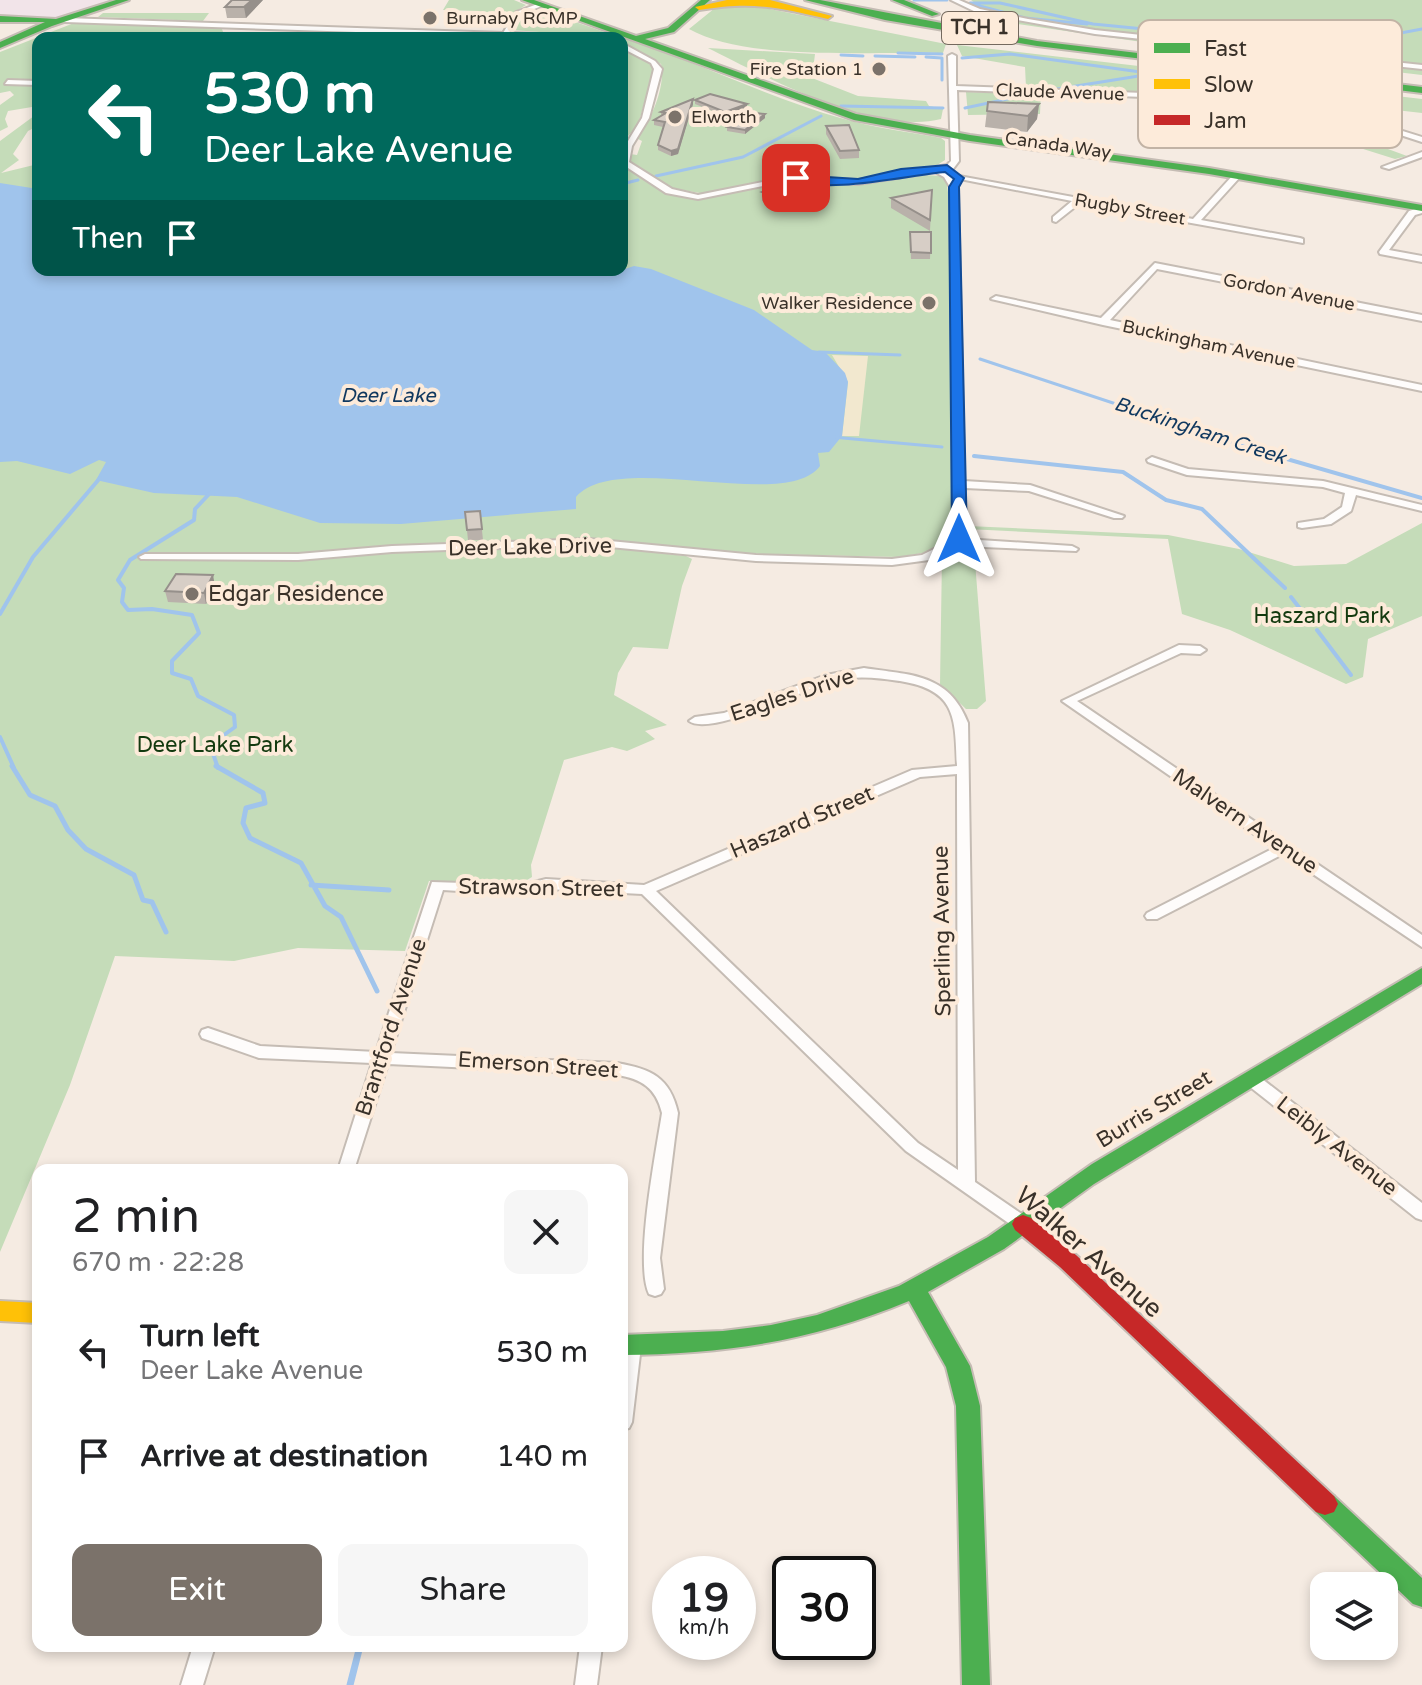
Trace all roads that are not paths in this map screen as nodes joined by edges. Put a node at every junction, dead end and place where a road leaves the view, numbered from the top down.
1 (125, 0) edge
2 (809, 0) edge
3 (843, 0) edge
4 (896, 0) edge
5 (764, 1) edge
6 (537, 2) edge
7 (698, 2) edge
8 (958, 3) edge
9 (0, 19) edge
10 (65, 20) junction
11 (269, 26) junction
12 (37, 32) edge
13 (264, 32) edge
14 (472, 32) edge
15 (507, 32) edge
16 (32, 34) edge
17 (645, 35) edge
18 (1138, 36) edge
19 (1045, 46) junction
20 (0, 48) edge
21 (1120, 48) junction
22 (1138, 50) edge
23 (952, 56) dead end
24 (1138, 57) edge
25 (1402, 65) edge
26 (1422, 67) edge
27 (720, 68) junction
28 (1402, 80) edge
29 (8, 82) dead end
30 (1422, 82) edge
31 (32, 83) edge
32 (953, 88) junction
33 (1402, 88) edge
34 (1422, 90) edge
35 (1138, 95) edge
36 (954, 126) junction
37 (1402, 133) edge
38 (1422, 140) edge
39 (628, 152) edge
40 (1422, 154) edge
41 (628, 165) edge
42 (1386, 167) dead end
43 (943, 169) junction
44 (1237, 176) junction
45 (957, 182) junction
46 (1078, 200) junction
47 (1422, 209) edge
48 (1056, 219) dead end
49 (1195, 221) junction
50 (1300, 241) dead end
51 (1422, 259) edge
52 (996, 299) dead end
53 (1422, 318) edge
54 (1103, 322) junction
55 (1422, 388) edge
56 (1152, 460) dead end
57 (959, 484) junction
58 (1351, 491) junction
59 (1422, 508) edge
60 (1118, 516) dead end
61 (1302, 525) dead end
62 (957, 542) junction
63 (1072, 549) dead end
64 (145, 557) dead end
65 (1200, 650) dead end
66 (934, 688) joint
67 (695, 721) dead end
68 (963, 769) junction
69 (1284, 848) junction
70 (437, 885) joint
71 (646, 890) junction
72 (1152, 916) dead end
73 (1422, 942) edge
74 (1422, 975) edge
75 (208, 1034) dead end
76 (381, 1058) junction
77 (1251, 1079) junction
78 (348, 1164) edge
79 (967, 1185) junction
80 (1422, 1213) edge
81 (1023, 1224) junction
82 (655, 1289) dead end
83 (916, 1292) junction
84 (0, 1311) edge
85 (32, 1313) edge
86 (628, 1346) edge
87 (1422, 1595) edge
88 (202, 1652) edge
89 (590, 1652) edge
90 (192, 1685) edge
91 (586, 1685) edge
92 (976, 1685) edge

1 - 10 main road
2 - 19 main road, TCH 1
3 - 21 main road, TCH 1
4 - 21 main road
5 - 7 main road
5 - 19 main road
6 - 15 street
6 - 17 main road, Canada Way
7 - 17 main road
8 - 18 street
9 - 10 main road
10 - 11 street
10 - 12 main road
11 - 13 street
11 - 14 street
16 - 20 main road
17 - 27 main road, Canada Way
17 - 27 main road, Canada Way
17 - 39 street
19 - 24 main road, TCH 1
21 - 22 main road, TCH 1
23 - 32 street
25 - 26 street
27 - 36 main road, Canada Way
28 - 30 main road, TCH 1
29 - 31 street
32 - 35 street, Claude Avenue
32 - 36 street
33 - 34 main road, TCH 1
36 - 43 street
36 - 44 main road, Canada Way
37 - 38 street, Claude Avenue
40 - 42 street
41 - 43 street
43 - 45 street
44 - 47 main road, Canada Way
44 - 49 street
45 - 46 street, Rugby Street
45 - 57 street
46 - 48 street
46 - 49 street, Rugby Street
47 - 51 street
49 - 50 street, Rugby Street
52 - 54 street, Buckingham Avenue
53 - 54 street, Gordon Avenue
54 - 55 street, Buckingham Avenue
56 - 58 street
57 - 60 street
57 - 62 street
58 - 59 street
58 - 61 street
62 - 63 street
62 - 64 street, Deer Lake Drive
65 - 69 street, Malvern Avenue
66 - 67 street, Eagles Drive
66 - 68 street, Sperling Avenue
68 - 71 street, Haszard Street
68 - 79 street, Sperling Avenue
69 - 72 street
69 - 73 street, Malvern Avenue
70 - 71 street, Strawson Street
70 - 76 street, Brantford Avenue
71 - 79 street, Walker Avenue
74 - 77 main road, Burris Street
75 - 76 street, Emerson Street
76 - 78 street, Brantford Avenue
76 - 82 street, Emerson Street
77 - 80 street, Leibly Avenue
77 - 81 main road, Burris Street
79 - 81 street, Walker Avenue
81 - 83 main road, Burris Street
81 - 87 main road, Walker Avenue
83 - 86 main road, Burris Street
83 - 92 main road
84 - 85 main road
88 - 90 street
89 - 91 street

